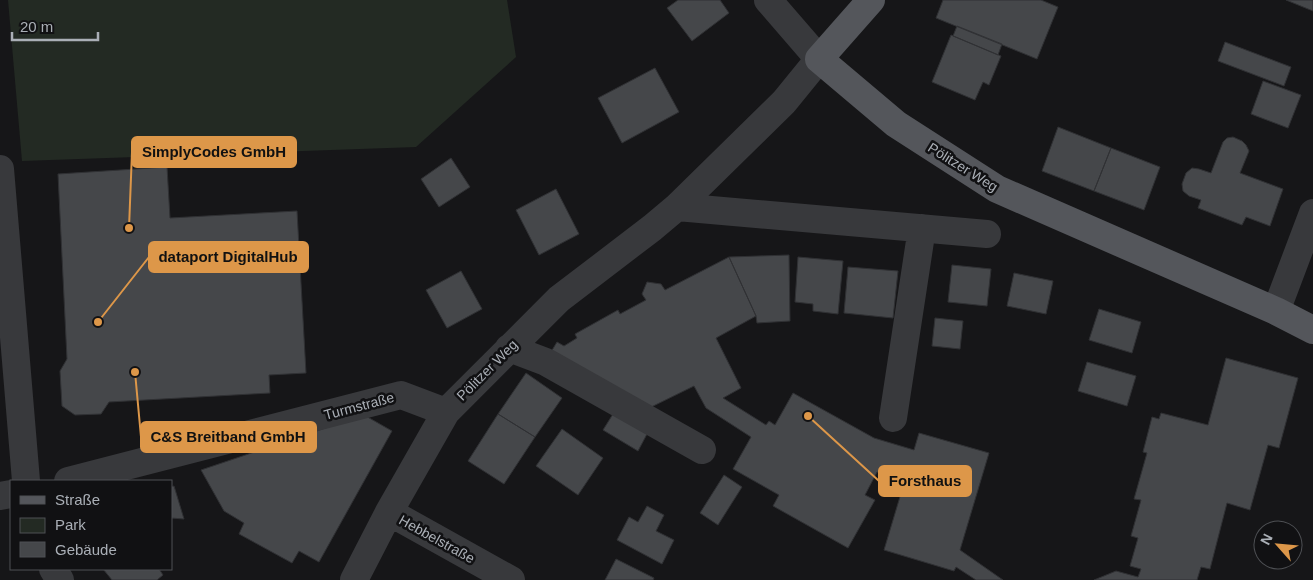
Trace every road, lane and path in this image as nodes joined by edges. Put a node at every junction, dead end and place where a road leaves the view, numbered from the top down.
1 (768, 0) edge
2 (871, 0) edge
3 (819, 59) junction
4 (0, 170) edge
5 (677, 207) junction
6 (1313, 213) edge
7 (922, 228) junction
8 (987, 234) dead end
9 (1276, 311) junction
10 (1313, 330) edge
11 (509, 348) junction
12 (446, 412) junction
13 (893, 418) dead end
14 (702, 450) dead end
15 (26, 480) edge
16 (72, 480) edge
17 (389, 512) junction
18 (354, 580) edge
19 (511, 580) edge

1 - 3 street
2 - 3 main road
3 - 5 street, Pölitzer Weg
3 - 9 main road, Pölitzer Weg
4 - 15 street
5 - 7 street
5 - 11 street, Pölitzer Weg
6 - 9 street
7 - 8 street
7 - 13 street
9 - 10 main road, Pölitzer Weg
11 - 12 street, Pölitzer Weg
11 - 14 street
12 - 16 street, Turmstraße
12 - 17 street, Pölitzer Weg
17 - 18 street, Pölitzer Weg
17 - 19 street, Hebbelstraße

